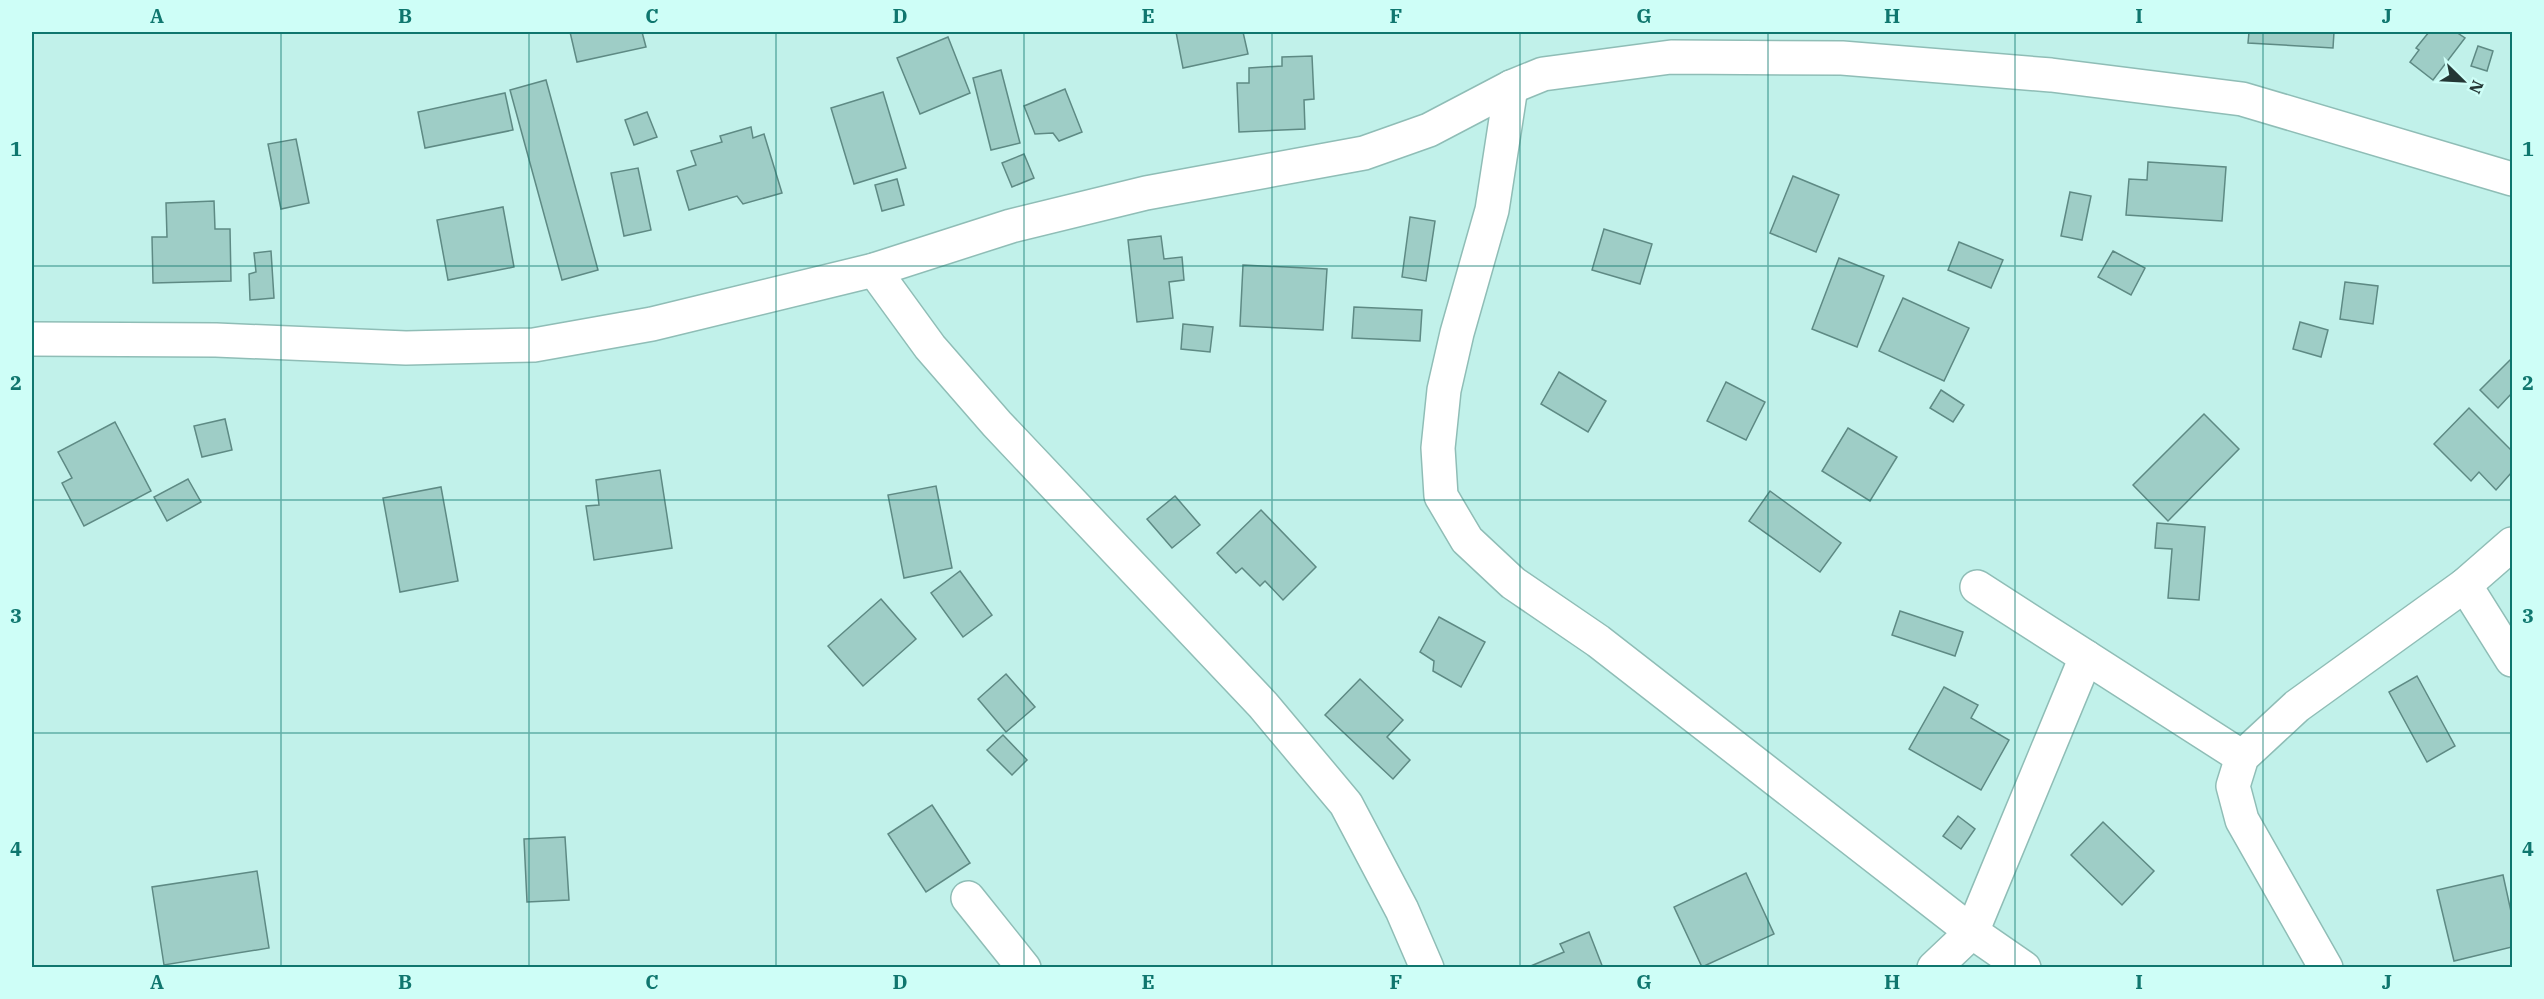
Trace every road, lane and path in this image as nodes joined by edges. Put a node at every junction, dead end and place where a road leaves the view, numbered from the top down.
1 (1511, 87) junction
2 (2512, 179) edge
3 (874, 270) junction
4 (32, 339) edge
5 (2512, 544) edge
6 (2465, 585) junction
7 (1977, 586) dead end
8 (2086, 657) junction
9 (2512, 660) edge
10 (2242, 757) junction
11 (968, 898) dead end
12 (1972, 932) junction
13 (1024, 968) edge
14 (1427, 968) edge
15 (1934, 968) edge
16 (2024, 968) edge
17 (2326, 968) edge

1 - 2 street
1 - 3 street
1 - 12 street
3 - 4 street
3 - 14 street
5 - 6 street
6 - 9 street
6 - 10 street
7 - 8 street
8 - 10 street
8 - 12 street
10 - 17 street
11 - 13 street
12 - 15 street
12 - 16 street

